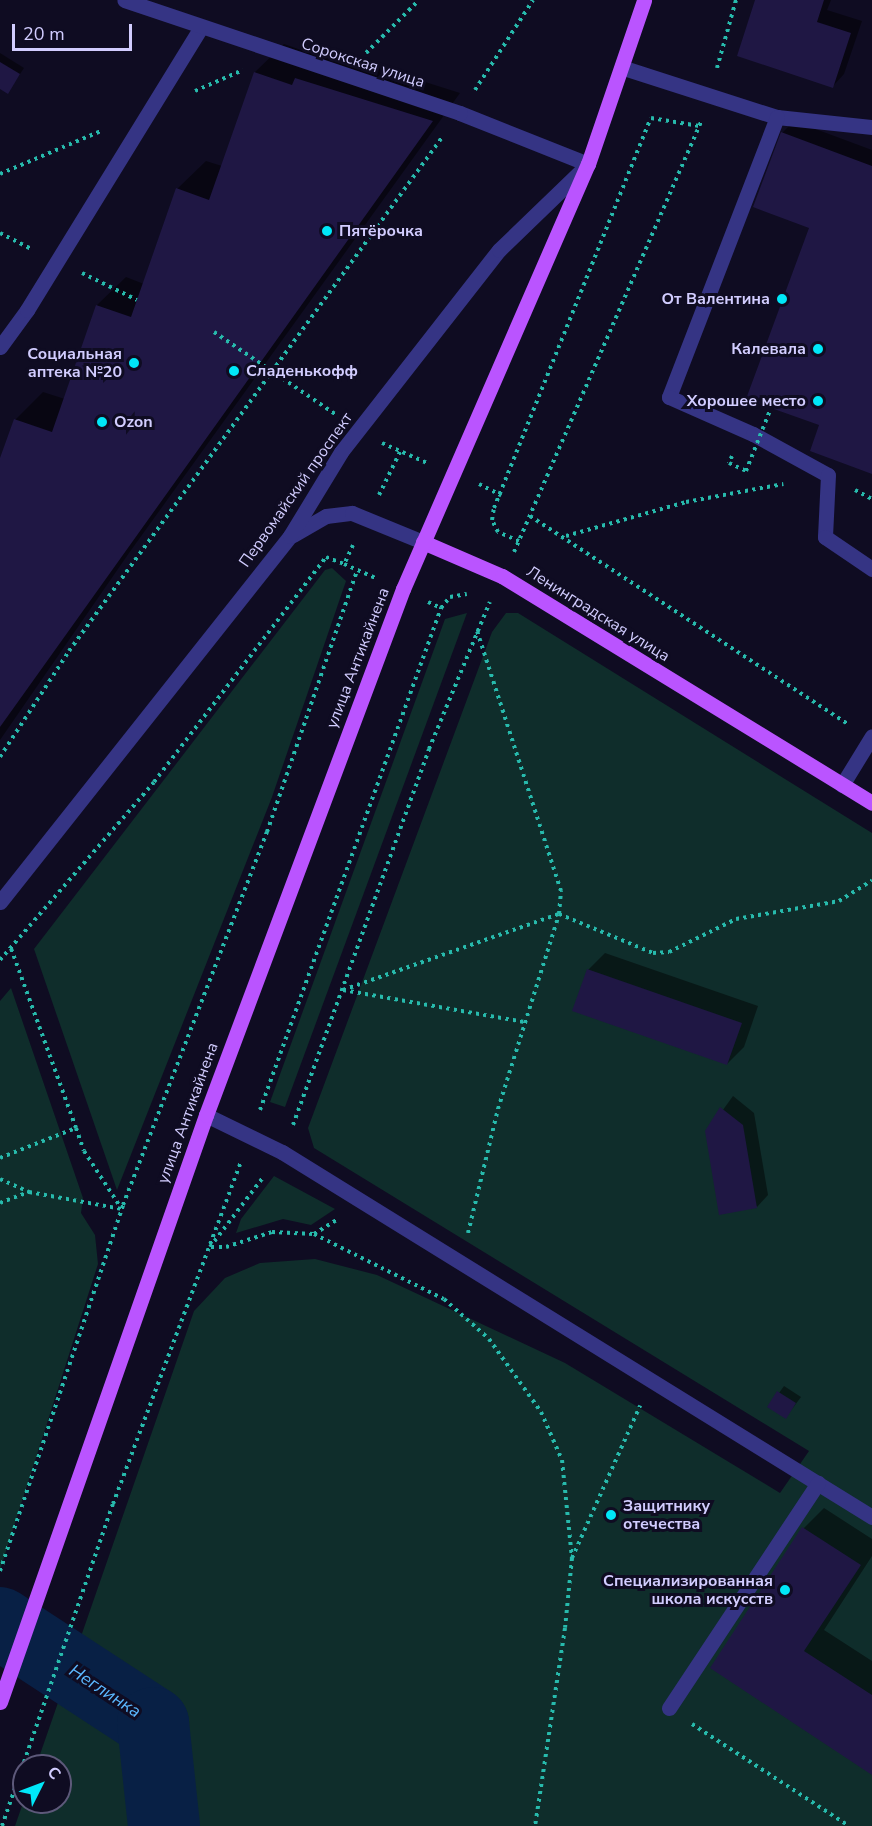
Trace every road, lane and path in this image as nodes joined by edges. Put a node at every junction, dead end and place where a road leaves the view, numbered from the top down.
1 (125, 0) edge
2 (419, 0) edge
3 (533, 0) edge
4 (644, 0) edge
5 (736, 0) edge
6 (201, 27) junction
7 (280, 55) junction
8 (624, 68) junction
9 (344, 75) junction
10 (193, 92) dead end
11 (709, 96) junction
12 (460, 113) junction
13 (777, 117) junction
14 (699, 126) junction
15 (872, 127) edge
16 (107, 129) dead end
17 (588, 164) junction
18 (0, 174) edge
19 (214, 332) dead end
20 (0, 347) edge
21 (272, 368) junction
22 (771, 408) dead end
23 (746, 471) dead end
24 (828, 476) junction
25 (872, 500) edge
26 (530, 516) junction
27 (290, 536) junction
28 (565, 536) junction
29 (423, 542) junction
30 (344, 564) dead end
31 (872, 569) edge
32 (357, 571) dead end
33 (490, 601) dead end
34 (441, 608) dead end
35 (477, 630) junction
36 (871, 738) edge
37 (0, 757) edge
38 (842, 785) junction
39 (872, 803) edge
40 (872, 880) edge
41 (0, 902) edge
42 (559, 914) junction
43 (11, 948) junction
44 (0, 960) edge
45 (342, 990) junction
46 (524, 1022) junction
47 (206, 1115) junction
48 (295, 1120) dead end
49 (76, 1128) junction
50 (251, 1136) junction
51 (0, 1158) edge
52 (272, 1166) dead end
53 (0, 1179) edge
54 (29, 1192) junction
55 (0, 1203) edge
56 (122, 1209) junction
57 (340, 1217) dead end
58 (314, 1234) junction
59 (210, 1247) junction
60 (460, 1265) junction
61 (444, 1299) junction
62 (652, 1382) junction
63 (818, 1483) junction
64 (872, 1517) edge
65 (572, 1558) junction
66 (0, 1571) edge
67 (0, 1702) edge
68 (669, 1708) joint
69 (2, 1826) edge
70 (535, 1826) edge
71 (849, 1826) edge

1 - 6 street, Сорокская улица
2 - 9 path
3 - 12 path
4 - 8 main road, Первомайский проспект
5 - 11 path
6 - 7 street, Сорокская улица
6 - 20 street
7 - 9 street, Сорокская улица
7 - 10 path
8 - 11 street
8 - 17 main road, Первомайский проспект
9 - 12 street, Сорокская улица
11 - 13 street
11 - 14 path
12 - 17 street, Сорокская улица
12 - 21 path
13 - 15 street
13 - 24 street
14 - 26 path
14 - 26 path
16 - 18 path
17 - 27 street, Первомайский проспект
17 - 29 main road, Первомайский проспект
19 - 21 path
21 - 37 path
22 - 23 path, bridge
24 - 25 path
24 - 28 path
24 - 31 street
26 - 28 path
27 - 29 street, Ленинградская улица
27 - 41 street, Первомайский проспект
28 - 36 path
29 - 38 main road, Ленинградская улица
29 - 47 main road, улица Антикайнена
30 - 43 path
32 - 56 path
33 - 35 path
34 - 50 path
35 - 42 path
35 - 45 path
36 - 38 street
38 - 39 main road, Ленинградская улица
40 - 42 path
42 - 45 path
42 - 46 path
43 - 44 path
43 - 49 path
45 - 46 path
45 - 48 path
46 - 60 path
47 - 50 street
47 - 67 main road, улица Антикайнена
49 - 51 path
49 - 56 path
50 - 59 path
50 - 60 street
52 - 59 path
53 - 54 path
54 - 55 path
54 - 56 path
56 - 66 path
57 - 58 path
58 - 59 path
58 - 61 path
59 - 69 path
60 - 61 path
60 - 62 street
61 - 65 path
62 - 63 street
62 - 65 path
63 - 64 street
63 - 68 street
65 - 70 path
68 - 71 path

